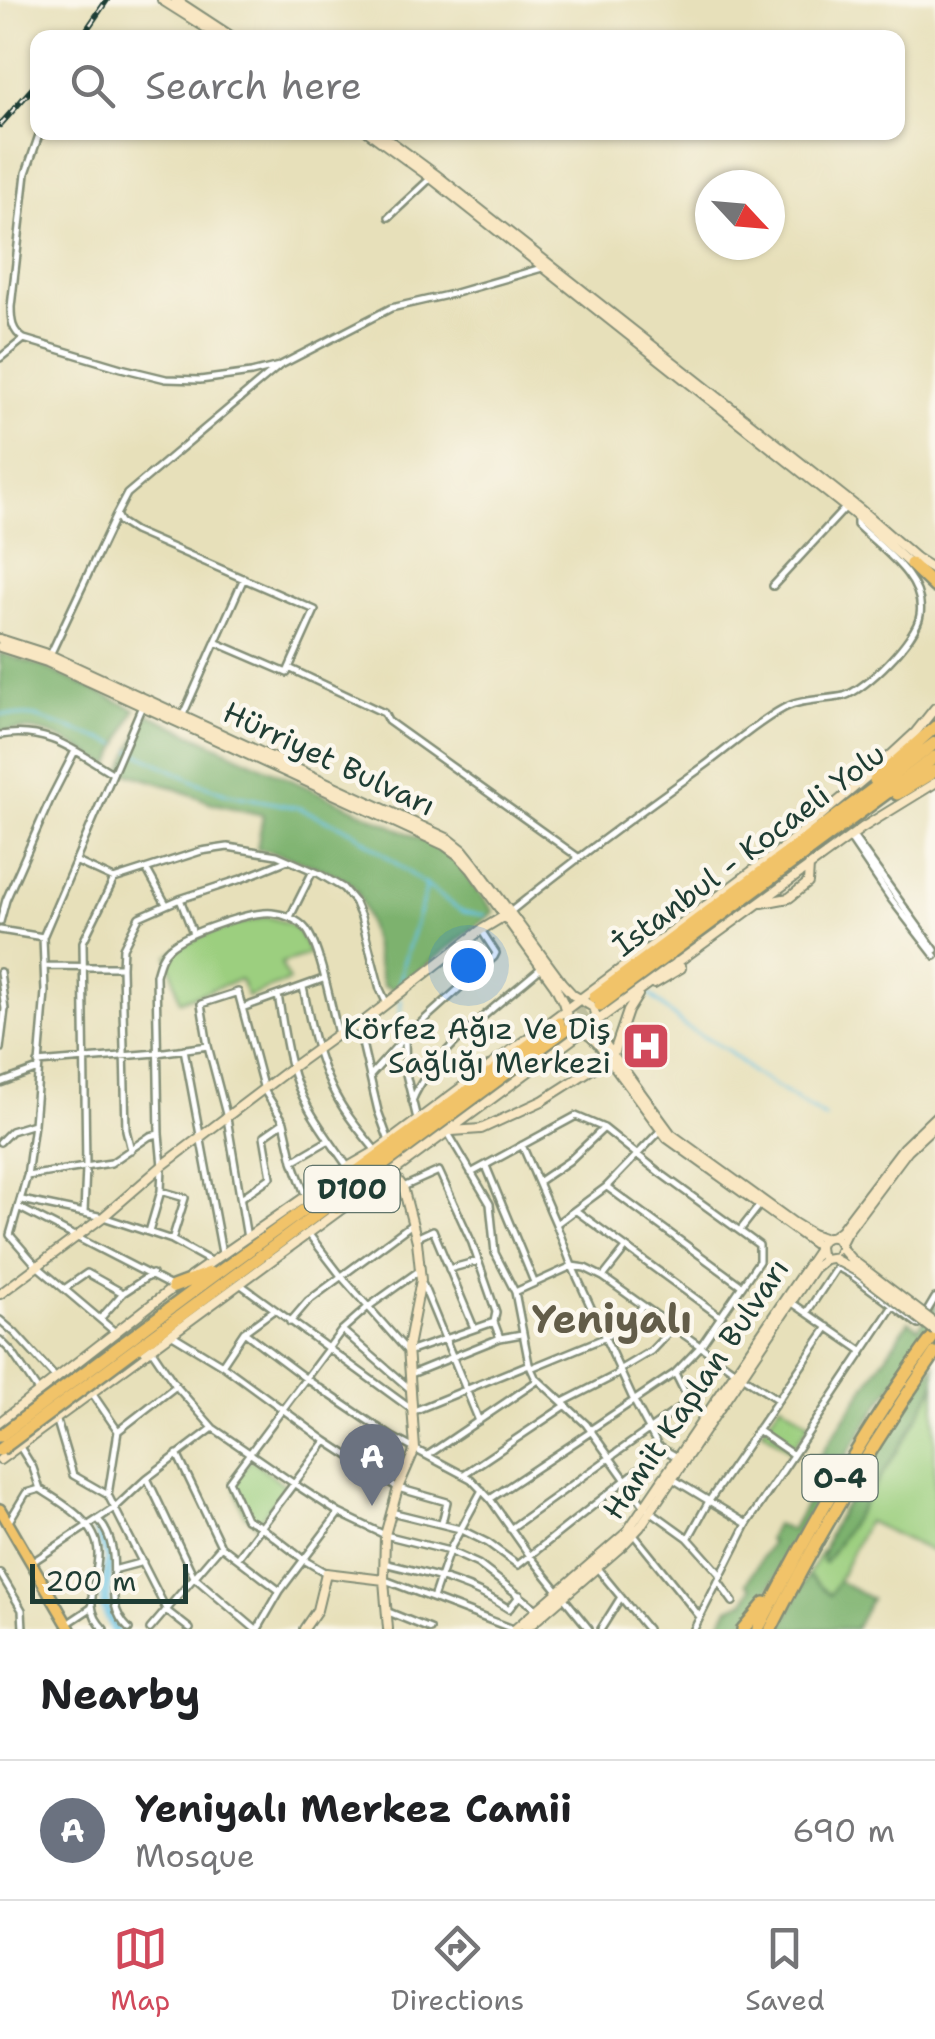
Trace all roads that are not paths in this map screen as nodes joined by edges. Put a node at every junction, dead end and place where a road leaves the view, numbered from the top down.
1 (162, 0) edge
2 (176, 0) edge
3 (209, 30) edge
4 (222, 30) edge
5 (37, 140) edge
6 (380, 140) edge
7 (388, 140) edge
8 (433, 176) junction
9 (390, 217) dead end
10 (547, 267) junction
11 (24, 339) junction
12 (0, 358) edge
13 (279, 366) junction
14 (846, 508) junction
15 (860, 514) junction
16 (116, 515) junction
17 (913, 561) junction
18 (935, 573) edge
19 (244, 578) junction
20 (773, 586) dead end
21 (935, 587) edge
22 (935, 597) edge
23 (214, 642) junction
24 (0, 643) edge
25 (50, 655) junction
26 (289, 668) junction
27 (142, 706) junction
28 (935, 708) edge
29 (181, 720) junction
30 (935, 726) edge
31 (0, 735) edge
32 (935, 744) edge
33 (75, 750) junction
34 (935, 757) edge
35 (874, 771) junction
36 (112, 773) junction
37 (935, 777) edge
38 (839, 815) junction
39 (828, 829) junction
40 (851, 836) junction
41 (776, 854) junction
42 (578, 857) junction
43 (288, 860) junction
44 (74, 861) junction
45 (809, 866) junction
46 (146, 870) junction
47 (313, 871) junction
48 (114, 880) junction
49 (180, 899) junction
50 (166, 904) junction
51 (757, 904) junction
52 (0, 908) edge
53 (508, 914) junction
54 (290, 918) junction
55 (0, 919) edge
56 (0, 930) edge
57 (481, 930) junction
58 (193, 933) junction
59 (43, 937) junction
60 (935, 953) edge
61 (679, 965) junction
62 (44, 966) junction
63 (83, 966) junction
64 (122, 967) junction
65 (542, 967) junction
66 (0, 972) edge
67 (323, 979) junction
68 (302, 987) junction
69 (278, 996) junction
70 (591, 1000) junction
71 (386, 1004) junction
72 (242, 1008) junction
73 (563, 1021) junction
74 (597, 1021) junction
75 (358, 1026) junction
76 (582, 1032) junction
77 (338, 1034) junction
78 (404, 1037) junction
79 (208, 1046) junction
80 (0, 1049) edge
81 (184, 1049) junction
82 (317, 1050) junction
83 (157, 1053) junction
84 (123, 1056) junction
85 (611, 1057) junction
86 (85, 1060) junction
87 (38, 1066) junction
88 (291, 1068) junction
89 (370, 1076) junction
90 (0, 1083) edge
91 (264, 1090) junction
92 (412, 1101) junction
93 (228, 1118) junction
94 (417, 1119) junction
95 (935, 1121) edge
96 (284, 1122) junction
97 (34, 1124) junction
98 (604, 1128) junction
99 (662, 1129) junction
100 (448, 1132) junction
101 (158, 1134) junction
102 (199, 1137) junction
103 (329, 1140) junction
104 (389, 1140) junction
105 (0, 1142) edge
106 (522, 1145) junction
107 (130, 1150) junction
108 (376, 1151) junction
109 (636, 1154) junction
110 (293, 1160) junction
111 (162, 1166) junction
112 (348, 1166) junction
113 (486, 1166) junction
114 (86, 1168) junction
115 (393, 1173) junction
116 (471, 1173) junction
117 (28, 1176) junction
118 (538, 1182) junction
119 (403, 1186) junction
120 (606, 1186) junction
121 (161, 1191) junction
122 (364, 1193) junction
123 (306, 1197) junction
124 (241, 1198) junction
125 (20, 1203) junction
126 (758, 1206) junction
127 (575, 1210) junction
128 (84, 1212) junction
129 (103, 1216) junction
130 (412, 1224) junction
131 (556, 1224) junction
132 (0, 1228) edge
133 (741, 1230) junction
134 (149, 1232) junction
135 (308, 1233) junction
136 (10, 1235) junction
137 (77, 1236) junction
138 (416, 1238) junction
139 (172, 1240) junction
140 (254, 1240) junction
141 (823, 1243) junction
142 (842, 1246) junction
143 (626, 1248) junction
144 (830, 1259) junction
145 (478, 1261) junction
146 (219, 1262) junction
147 (37, 1266) junction
148 (572, 1266) junction
149 (240, 1269) junction
150 (449, 1269) junction
151 (152, 1274) junction
152 (420, 1275) junction
153 (340, 1276) junction
154 (603, 1277) junction
155 (534, 1282) junction
156 (240, 1284) junction
157 (742, 1286) junction
158 (173, 1287) junction
159 (64, 1288) junction
160 (515, 1292) junction
161 (123, 1293) junction
162 (0, 1294) edge
163 (935, 1298) edge
164 (791, 1302) junction
165 (642, 1306) junction
166 (893, 1306) junction
167 (368, 1307) junction
168 (274, 1309) junction
169 (807, 1312) junction
170 (721, 1317) junction
171 (100, 1319) junction
172 (0, 1320) edge
173 (290, 1322) junction
174 (494, 1322) junction
175 (935, 1323) edge
176 (828, 1327) junction
177 (474, 1328) junction
178 (673, 1328) junction
179 (342, 1330) junction
180 (114, 1332) junction
181 (244, 1332) junction
182 (935, 1332) edge
183 (171, 1334) junction
184 (522, 1334) junction
185 (500, 1338) junction
186 (604, 1338) junction
187 (445, 1339) junction
188 (0, 1340) edge
189 (140, 1344) junction
190 (700, 1347) junction
191 (328, 1348) junction
192 (862, 1351) junction
193 (408, 1352) junction
194 (935, 1353) edge
195 (452, 1357) junction
196 (222, 1365) junction
197 (530, 1366) junction
198 (619, 1372) junction
199 (675, 1373) junction
200 (738, 1373) junction
201 (408, 1375) junction
202 (56, 1378) junction
203 (305, 1378) junction
204 (538, 1380) junction
205 (176, 1386) junction
206 (410, 1389) junction
207 (465, 1389) junction
208 (38, 1391) junction
209 (92, 1393) junction
210 (778, 1400) junction
211 (634, 1401) junction
212 (565, 1404) junction
213 (283, 1409) junction
214 (414, 1411) junction
215 (56, 1418) junction
216 (478, 1420) junction
217 (0, 1421) edge
218 (213, 1428) junction
219 (758, 1430) junction
220 (591, 1431) junction
221 (649, 1431) junction
222 (118, 1432) junction
223 (0, 1436) edge
224 (326, 1440) junction
225 (19, 1445) junction
226 (658, 1446) junction
227 (415, 1449) junction
228 (0, 1450) edge
229 (177, 1454) junction
230 (250, 1454) junction
231 (428, 1454) junction
232 (792, 1455) junction
233 (610, 1458) junction
234 (0, 1460) edge
235 (680, 1460) junction
236 (464, 1474) junction
237 (147, 1478) junction
238 (672, 1478) junction
239 (626, 1480) junction
240 (293, 1483) junction
241 (398, 1488) junction
242 (40, 1489) junction
243 (482, 1490) junction
244 (108, 1494) junction
245 (490, 1499) junction
246 (709, 1501) junction
247 (116, 1507) junction
248 (0, 1509) edge
249 (648, 1509) junction
250 (339, 1512) junction
251 (391, 1512) junction
252 (98, 1519) junction
253 (8, 1522) junction
254 (442, 1524) junction
255 (747, 1524) junction
256 (88, 1526) junction
257 (260, 1526) junction
258 (460, 1529) junction
259 (510, 1529) junction
260 (386, 1535) junction
261 (634, 1535) junction
262 (688, 1538) junction
263 (221, 1546) junction
264 (449, 1551) junction
265 (530, 1556) junction
266 (795, 1558) junction
267 (237, 1559) junction
268 (304, 1560) junction
269 (142, 1562) junction
270 (30, 1563) junction
271 (384, 1563) junction
272 (598, 1568) junction
273 (116, 1570) junction
274 (0, 1574) edge
275 (326, 1574) junction
276 (441, 1576) junction
277 (194, 1577) junction
278 (720, 1578) junction
279 (384, 1580) junction
280 (280, 1591) junction
281 (561, 1595) junction
282 (520, 1596) junction
283 (433, 1598) junction
284 (621, 1598) junction
285 (734, 1602) dead end
286 (90, 1608) junction
287 (538, 1610) junction
288 (167, 1611) junction
289 (386, 1611) junction
290 (700, 1618) junction
291 (68, 1626) edge
292 (23, 1629) edge
293 (104, 1629) edge
294 (129, 1629) edge
295 (150, 1629) edge
296 (190, 1629) edge
297 (256, 1629) edge
298 (304, 1629) edge
299 (388, 1629) edge
300 (430, 1629) edge
301 (514, 1629) edge
302 (526, 1629) edge
303 (589, 1629) edge
304 (601, 1629) edge
305 (646, 1629) edge
306 (694, 1629) edge
307 (743, 1629) edge
308 (758, 1629) edge
309 (772, 1629) edge

1 - 3 main road
2 - 4 main road
5 - 11 street
6 - 8 main road
7 - 8 main road
8 - 9 street
8 - 10 main road
10 - 13 street
10 - 14 main road
10 - 15 main road
11 - 12 street
11 - 13 street
13 - 16 street
14 - 15 main road
14 - 20 street
15 - 17 main road
15 - 42 street
16 - 19 street
16 - 25 street
17 - 18 highway
17 - 21 highway
17 - 22 main road
19 - 23 street
19 - 26 street
23 - 26 street
23 - 29 street
24 - 25 main road, Hürriyet Bulvarı
24 - 27 main road, Hürriyet Bulvarı
25 - 29 main road, Hürriyet Bulvarı
26 - 42 street
27 - 29 main road, Hürriyet Bulvarı
27 - 36 street
28 - 35 main road
29 - 53 main road, Hürriyet Bulvarı
30 - 38 highway
31 - 33 street
32 - 38 highway, İstanbul - Kocaeli Yolu
33 - 36 street
33 - 55 street
34 - 39 highway
35 - 38 main road
35 - 41 main road
36 - 44 street
37 - 39 highway
37 - 40 main road
38 - 39 highway, İstanbul - Kocaeli Yolu
39 - 41 main road
39 - 70 highway
40 - 45 main road
40 - 60 street
41 - 70 main road
42 - 53 street
43 - 46 street
43 - 47 street
43 - 49 street
44 - 48 street
44 - 59 street
45 - 51 main road
45 - 51 main road
46 - 48 street
46 - 50 street
47 - 54 street
47 - 71 street
48 - 63 street
49 - 50 street
49 - 58 street
50 - 64 street
51 - 61 main road
52 - 55 street
53 - 57 main road
53 - 65 main road, Hürriyet Bulvarı
53 - 70 main road, Hürriyet Bulvarı
54 - 58 street
54 - 67 street
56 - 59 street
57 - 71 main road
57 - 78 street
58 - 83 street
59 - 62 street
61 - 74 main road
61 - 85 main road
62 - 63 street
62 - 87 street
63 - 64 street
63 - 86 street
64 - 84 street
65 - 73 main road, Hürriyet Bulvarı
65 - 92 street
66 - 80 street
67 - 68 street
67 - 77 street
68 - 69 street
68 - 82 street
69 - 72 street
69 - 88 street
70 - 73 main road
70 - 74 main road, Hürriyet Bulvarı
71 - 75 main road
72 - 79 street
72 - 91 street
73 - 76 main road, Hürriyet Bulvarı
73 - 94 main road
73 - 140 highway, D100
73 - 149 highway, D100
74 - 76 main road
74 - 85 main road, Hürriyet Bulvarı
75 - 77 main road
75 - 89 street
76 - 85 main road, Hürriyet Bulvarı
76 - 100 main road
77 - 82 main road
78 - 89 street
78 - 92 street
79 - 81 street
79 - 93 street
81 - 83 street
81 - 102 street
82 - 88 main road
82 - 108 street
83 - 84 street
83 - 101 street
84 - 86 street
84 - 107 street
85 - 99 main road, Hürriyet Bulvarı
85 - 100 main road
86 - 87 street
86 - 114 street
87 - 90 street
87 - 97 street
88 - 91 main road
88 - 103 street
89 - 104 street
91 - 93 main road
91 - 96 street
92 - 94 street
93 - 102 main road
93 - 124 street
94 - 104 main road
95 - 141 main road, Hamit Kaplan Bulvarı
95 - 142 main road, Hamit Kaplan Bulvarı
96 - 110 street
96 - 124 street
97 - 105 street
97 - 117 street
98 - 106 street
98 - 109 street
98 - 118 street
99 - 109 street
99 - 126 main road, Hürriyet Bulvarı
99 - 141 main road, Hürriyet Bulvarı
100 - 115 main road
100 - 116 street
101 - 107 street
101 - 111 street
102 - 111 main road
102 - 146 street
103 - 110 street
103 - 112 street
104 - 108 main road
106 - 113 street
106 - 118 street
107 - 114 street
108 - 112 main road
108 - 140 highway
109 - 120 street
109 - 133 street
110 - 123 street
111 - 121 street
111 - 129 main road
112 - 123 main road
113 - 116 street
113 - 155 street
114 - 117 street
114 - 128 street
115 - 119 main road
115 - 122 main road
116 - 160 street
117 - 125 street
118 - 131 street
119 - 130 main road
119 - 145 street
120 - 127 street
120 - 157 street
121 - 134 street
121 - 139 street
122 - 135 main road
122 - 149 highway
123 - 140 main road
124 - 140 street
125 - 128 street
125 - 136 street
125 - 137 street
126 - 133 street
126 - 141 main road, Hürriyet Bulvarı
127 - 131 street
127 - 143 street
128 - 129 street
129 - 134 street
129 - 137 main road
130 - 138 main road
130 - 153 street
131 - 148 street
132 - 136 street
133 - 157 street
134 - 139 street
135 - 153 street
135 - 156 main road
136 - 147 street
137 - 147 main road
137 - 151 street
138 - 150 street
138 - 152 main road
139 - 146 street
140 - 146 highway, D100
141 - 142 main road
141 - 144 main road
141 - 200 main road, Hamit Kaplan Bulvarı
142 - 144 main road, Hamit Kaplan Bulvarı
142 - 175 main road, bridge
143 - 154 street
143 - 170 street
144 - 164 main road, Hamit Kaplan Bulvarı
144 - 182 main road, bridge
145 - 150 street
145 - 174 street
146 - 158 highway
146 - 189 highway, D100
147 - 159 street
147 - 162 main road
148 - 154 street
148 - 155 street
148 - 186 street
149 - 189 highway, D100
150 - 177 street
151 - 158 street
151 - 161 street
152 - 167 street
152 - 187 street
152 - 193 main road
153 - 167 street
153 - 173 street
154 - 165 street
155 - 160 street
156 - 168 street
156 - 183 main road
157 - 170 street
158 - 180 main road
159 - 161 street
159 - 171 street
160 - 184 street
161 - 171 street
163 - 166 street
164 - 169 street
164 - 200 main road, Hamit Kaplan Bulvarı
165 - 178 street
165 - 186 street
166 - 169 street
166 - 192 street
167 - 179 street
167 - 193 street
168 - 173 street
168 - 181 street
169 - 176 street
170 - 190 street
171 - 180 street
172 - 202 street
173 - 191 street
174 - 177 street
174 - 185 street
176 - 192 street
176 - 210 street
177 - 187 street
178 - 190 street
178 - 198 street
179 - 191 street
179 - 206 street
180 - 202 main road
181 - 196 street
181 - 203 street
182 - 266 highway, O-4
183 - 189 main road
183 - 196 street
184 - 185 street
184 - 197 street
185 - 195 street
186 - 197 street
186 - 198 street
187 - 193 street
187 - 195 street
188 - 208 street
189 - 205 street
189 - 209 main road
189 - 223 highway, D100, bridge
189 - 228 highway, D100, bridge
190 - 199 street
190 - 200 street
191 - 203 street
191 - 214 street
192 - 232 street
193 - 201 main road
194 - 309 highway, O-4
195 - 201 street
195 - 207 street
196 - 213 street
197 - 204 street
197 - 207 street
198 - 211 street
198 - 212 street
199 - 211 street
199 - 221 street
200 - 210 street
200 - 235 main road, Hamit Kaplan Bulvarı
201 - 206 main road
202 - 208 main road
203 - 213 street
203 - 227 street
204 - 212 street
204 - 216 street
205 - 218 street
205 - 222 street
206 - 214 main road
207 - 214 street
207 - 216 street
208 - 217 main road
209 - 215 main road
209 - 222 street
210 - 219 street
211 - 220 street
211 - 221 street
212 - 220 street
212 - 236 street
213 - 224 street
213 - 230 street
214 - 227 main road
215 - 225 main road
215 - 244 street
216 - 231 street
217 - 225 main road
218 - 229 street
218 - 230 street
219 - 232 street
219 - 246 street
220 - 233 street
220 - 245 street
221 - 226 street
221 - 233 street
222 - 244 street
224 - 240 street
224 - 241 street
225 - 234 main road
225 - 242 street
226 - 235 street
226 - 239 street
227 - 231 street
227 - 241 main road
229 - 237 street
229 - 263 street
230 - 240 street
230 - 257 street
231 - 236 street
232 - 255 street
233 - 239 street
233 - 259 street
235 - 238 main road, Hamit Kaplan Bulvarı
235 - 249 main road, Hamit Kaplan Bulvarı
236 - 243 street
237 - 247 street
237 - 277 street
238 - 246 street
238 - 249 main road, Hamit Kaplan Bulvarı
239 - 249 street
239 - 265 street
240 - 250 street
240 - 257 street
241 - 251 main road
241 - 254 street
242 - 253 street
242 - 256 street
243 - 245 street
243 - 258 street
244 - 247 street
245 - 259 street
246 - 255 street
246 - 262 street
247 - 252 street
247 - 269 street
248 - 253 main road
249 - 261 main road, Hamit Kaplan Bulvarı
249 - 262 street
249 - 281 main road, Hamit Kaplan Bulvarı
250 - 260 street
250 - 268 street
251 - 254 street
251 - 260 main road
252 - 256 street
252 - 273 street
253 - 270 main road
254 - 258 street
255 - 278 street
256 - 270 street
256 - 286 street
257 - 267 street
257 - 268 street
258 - 264 street
258 - 265 street
259 - 265 street
260 - 264 street
260 - 271 main road
261 - 272 main road, Hamit Kaplan Bulvarı
261 - 290 street
262 - 278 street
263 - 267 street
263 - 277 street
264 - 276 street
264 - 282 street
265 - 281 street
266 - 307 highway
266 - 308 highway, O-4
267 - 280 street
268 - 275 street
268 - 280 street
269 - 273 street
269 - 288 street
270 - 291 main road
271 - 276 street
271 - 279 main road
272 - 281 main road, Hamit Kaplan Bulvarı
272 - 284 street
273 - 294 street
274 - 292 street
275 - 279 main road
275 - 298 main road
276 - 282 street
276 - 283 street
277 - 288 street
277 - 297 street
278 - 285 street
278 - 290 street
279 - 283 street
279 - 289 main road
280 - 297 street
281 - 287 main road, Hamit Kaplan Bulvarı
281 - 302 main road, Hamit Kaplan Bulvarı
281 - 303 street
282 - 287 street
283 - 301 street
284 - 304 street
284 - 305 street
286 - 291 street
286 - 293 street
287 - 301 main road, Hamit Kaplan Bulvarı
288 - 295 street
288 - 296 street
289 - 299 main road
289 - 300 street
290 - 306 street

